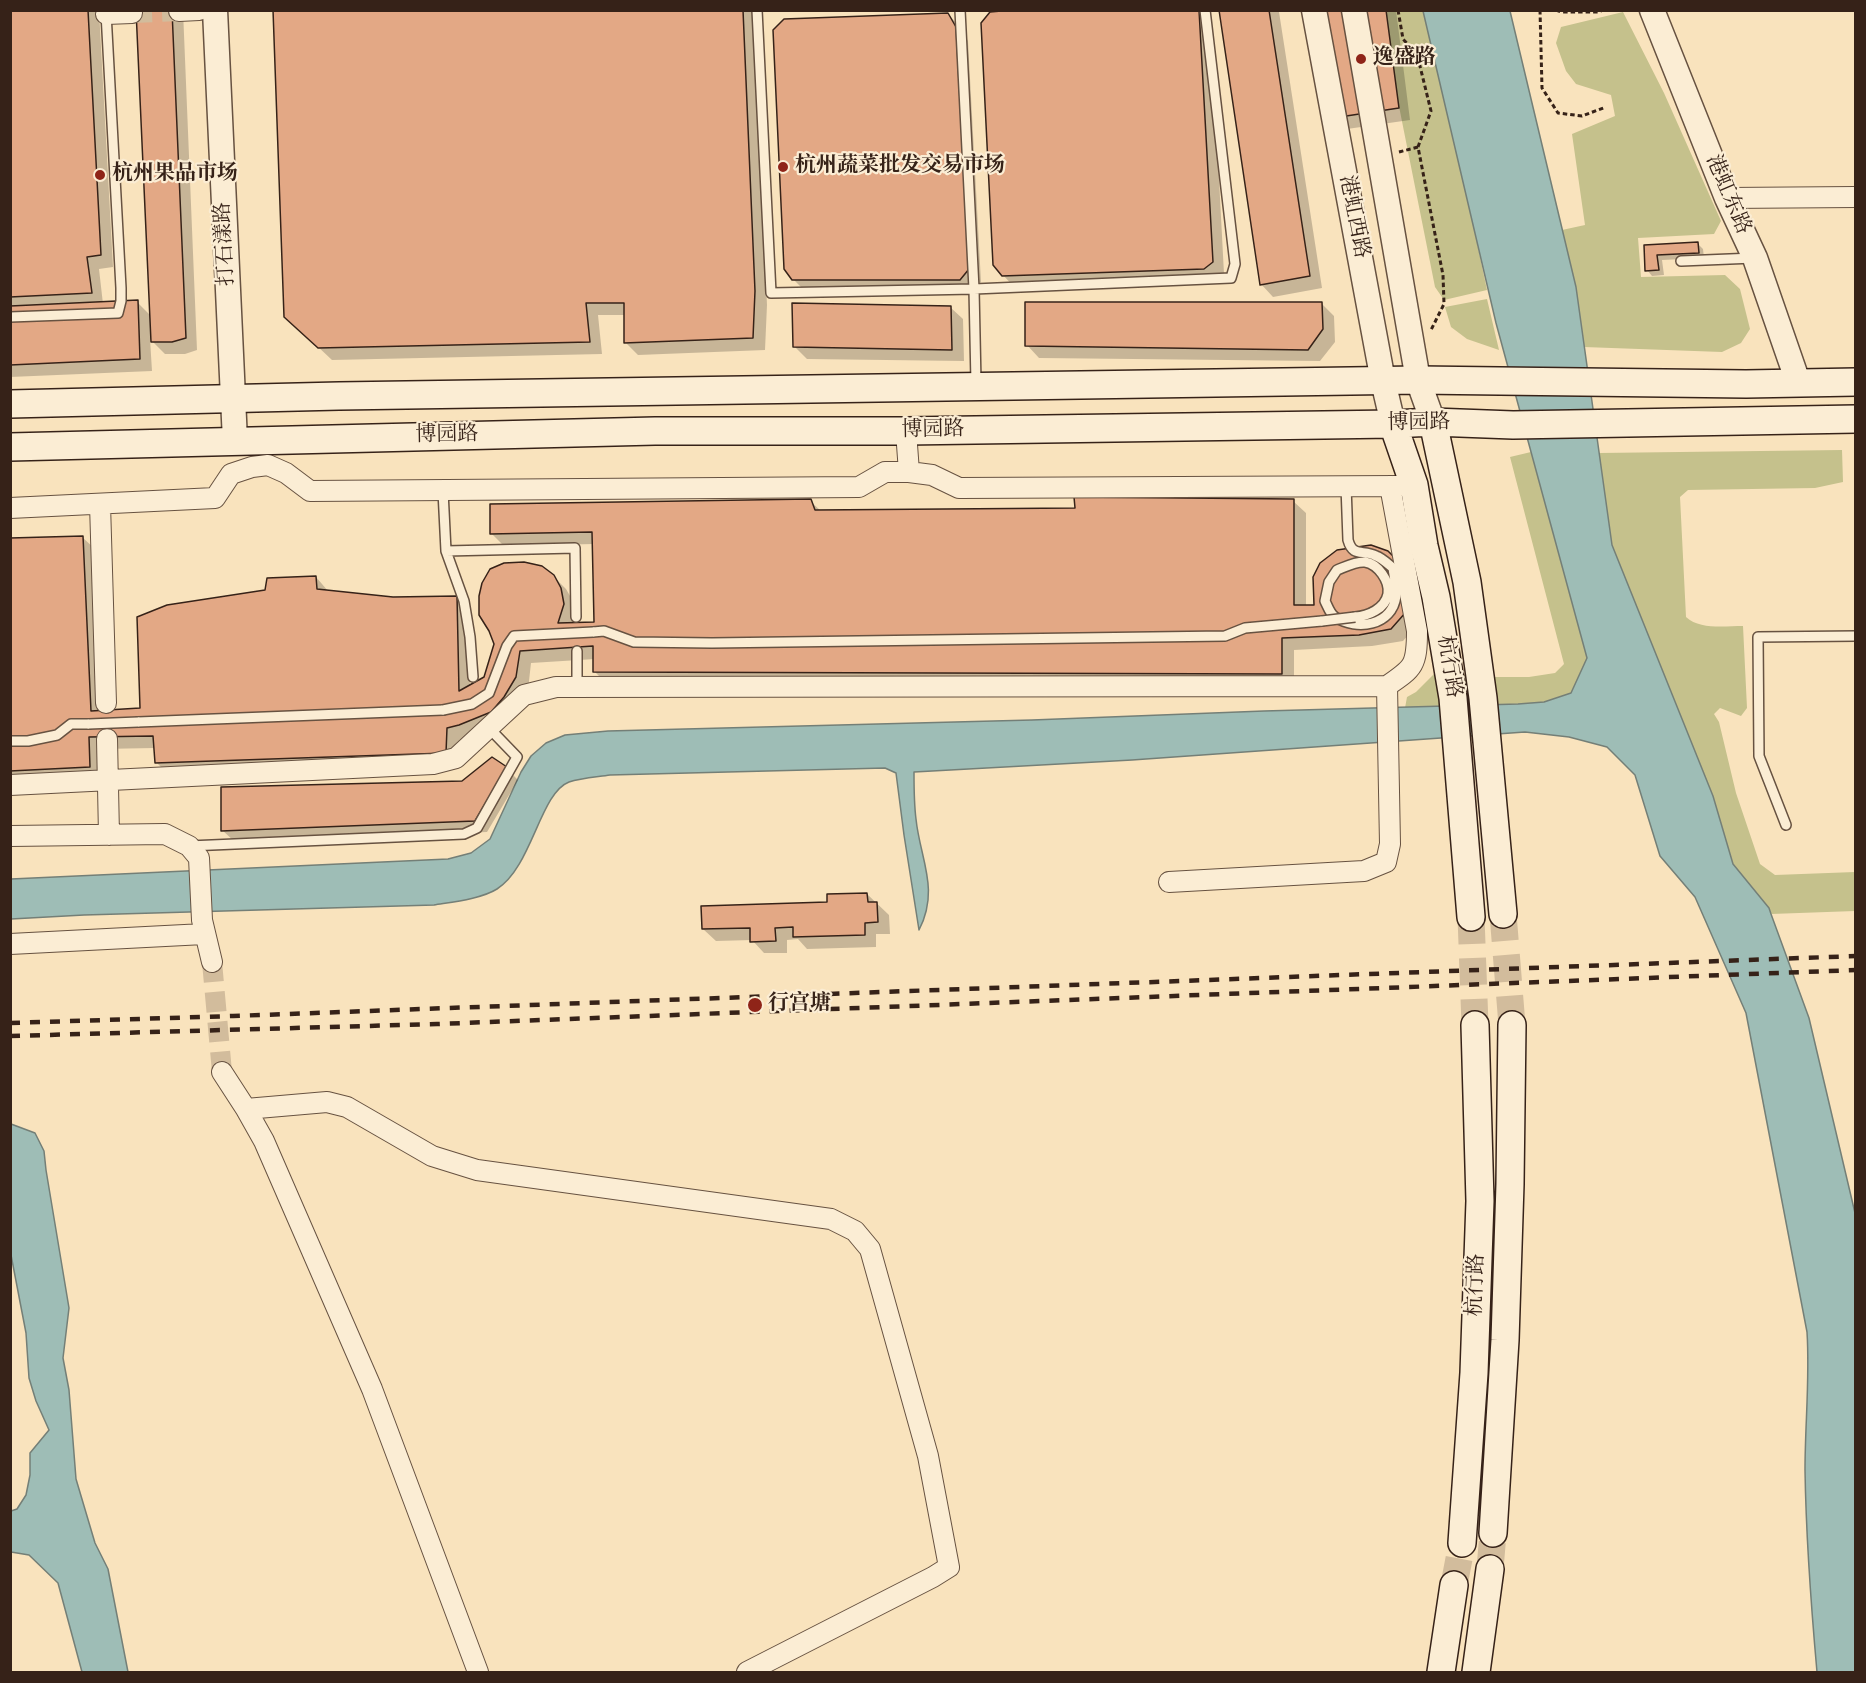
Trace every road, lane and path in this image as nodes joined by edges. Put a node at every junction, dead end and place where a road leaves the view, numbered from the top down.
1 (215, 10) edge
2 (757, 10) edge
3 (960, 10) edge
4 (1205, 10) edge
5 (1314, 10) edge
6 (1354, 10) edge
7 (1398, 10) edge
8 (1540, 10) edge
9 (1556, 10) edge
10 (1603, 10) edge
11 (1652, 10) edge
12 (106, 12) edge
13 (132, 14) dead end
14 (1605, 107) dead end
15 (1856, 197) edge
16 (1727, 198) junction
17 (1755, 258) junction
18 (1681, 261) dead end
19 (974, 289) junction
20 (10, 317) edge
21 (1430, 330) dead end
22 (1418, 380) junction
23 (1383, 381) junction
24 (1798, 382) junction
25 (1856, 382) edge
26 (976, 386) junction
27 (234, 398) junction
28 (10, 404) edge
29 (1856, 419) edge
30 (1433, 422) junction
31 (1393, 424) junction
32 (906, 432) junction
33 (10, 447) edge
34 (255, 449) junction
35 (909, 472) junction
36 (1346, 486) junction
37 (1402, 486) junction
38 (443, 491) junction
39 (100, 504) junction
40 (10, 508) edge
41 (446, 551) junction
42 (576, 617) dead end
43 (1856, 636) edge
44 (577, 651) dead end
45 (473, 677) dead end
46 (577, 687) junction
47 (1387, 695) junction
48 (106, 704) dead end
49 (480, 730) junction
50 (107, 739) dead end
51 (10, 741) edge
52 (108, 780) junction
53 (10, 784) edge
54 (1786, 825) dead end
55 (109, 835) junction
56 (10, 836) edge
57 (194, 852) junction
58 (1169, 882) dead end
59 (1503, 914) tunnel mouth
60 (1471, 916) tunnel mouth
61 (203, 927) junction
62 (10, 944) edge
63 (212, 962) tunnel mouth
64 (1512, 1025) tunnel mouth
65 (1475, 1026) tunnel mouth
66 (222, 1072) tunnel mouth
67 (246, 1109) junction
68 (1493, 1533) tunnel mouth
69 (1462, 1544) tunnel mouth
70 (1490, 1569) tunnel mouth
71 (1454, 1585) tunnel mouth
72 (478, 1672) edge
73 (747, 1672) edge
74 (1441, 1672) edge
75 (1476, 1672) edge

1 - 27 street, 打石漾路
2 - 19 lane
3 - 19 lane
4 - 19 lane
5 - 23 street, 港虹西路
6 - 22 street, 港虹西路
7 - 21 path
8 - 14 path
9 - 10 path
11 - 16 street, 港虹东路
12 - 13 street
12 - 20 lane
15 - 16 street
16 - 17 street, 港虹东路
17 - 18 lane
17 - 24 street, 港虹东路
19 - 26 lane
22 - 23 main road, 博园路
22 - 24 main road, 博园路
22 - 30 street, 港虹西路
23 - 26 main road, 博园路
23 - 31 street, 港虹西路
24 - 25 main road, 博园路
26 - 27 main road, 博园路
27 - 28 main road, 博园路
27 - 34 street, 打石漾路
29 - 30 main road, 博园路
30 - 31 main road, 博园路
30 - 59 main road, 杭行路
31 - 32 main road, 博园路
31 - 37 main road, 杭行路
32 - 34 main road, 博园路
32 - 35 street
33 - 34 main road, 博园路
34 - 38 street
34 - 39 street
35 - 36 street
35 - 38 street
36 - 37 street
36 - 51 lane, bridge
37 - 47 street
37 - 60 main road, 杭行路
38 - 41 lane
39 - 40 street
39 - 48 street
41 - 42 lane
41 - 45 lane
43 - 54 lane
44 - 46 lane
46 - 47 street
46 - 49 street
47 - 58 street
49 - 52 street
49 - 57 lane
50 - 52 street
52 - 53 street
52 - 55 street
55 - 56 street
55 - 57 street
57 - 61 street
61 - 62 street
61 - 63 street
64 - 68 main road, 杭行路
65 - 69 main road, 杭行路
66 - 67 street
67 - 72 street
67 - 73 street
70 - 75 main road
71 - 74 main road

